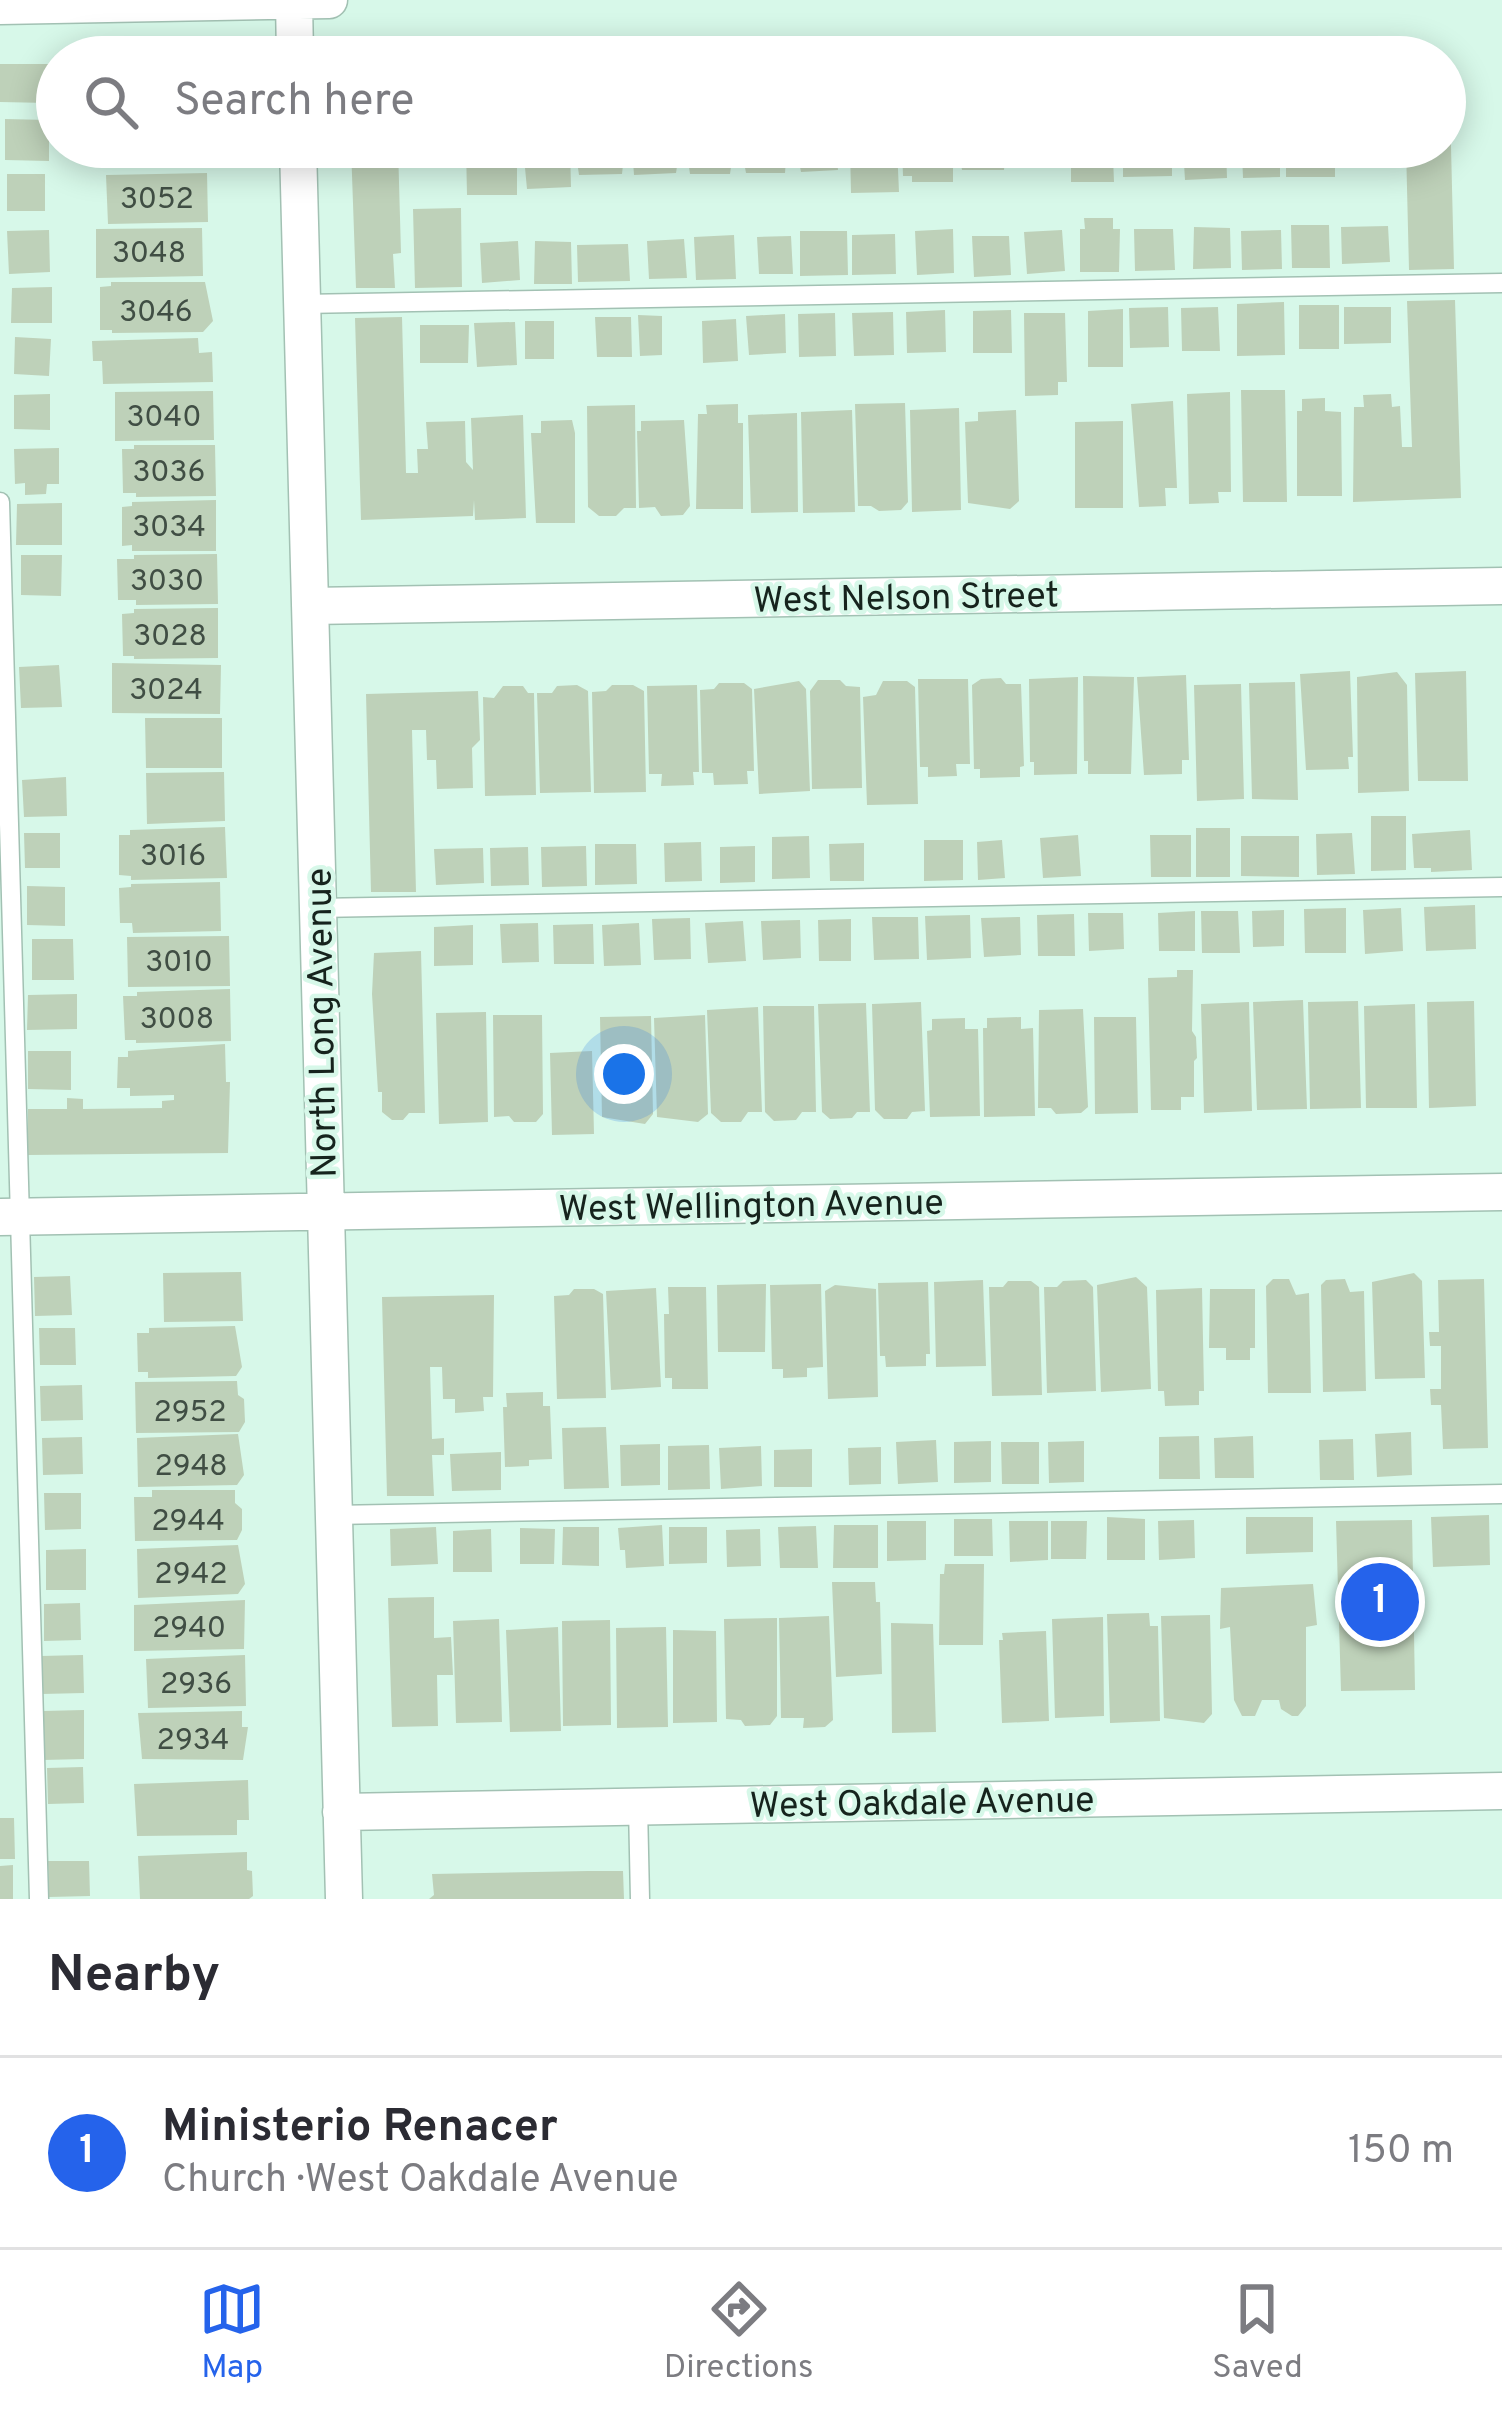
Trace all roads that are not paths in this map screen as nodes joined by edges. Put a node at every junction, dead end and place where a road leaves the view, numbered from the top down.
1 (294, 0) edge
2 (329, 0) edge
3 (0, 6) edge
4 (295, 36) edge
5 (299, 168) edge
6 (1502, 283) edge
7 (302, 304) junction
8 (0, 502) edge
9 (1502, 586) edge
10 (310, 607) junction
11 (1502, 887) edge
12 (317, 908) junction
13 (1502, 1192) edge
14 (326, 1211) junction
15 (11, 1216) edge
16 (1502, 1494) edge
17 (333, 1515) junction
18 (1502, 1791) edge
19 (638, 1806) junction
20 (341, 1812) junction
21 (39, 1899) edge
22 (344, 1899) edge
23 (640, 1899) edge

1 - 2 street
1 - 3 street
1 - 4 street
5 - 7 street, North Long Avenue
6 - 7 lane
7 - 10 street, North Long Avenue
8 - 15 lane
9 - 10 street, West Nelson Street
10 - 12 street, North Long Avenue
11 - 12 lane
12 - 14 street, North Long Avenue
13 - 14 street, West Wellington Avenue
14 - 15 street, West Wellington Avenue
14 - 17 street, North Long Avenue
15 - 21 lane
16 - 17 lane
17 - 20 street, North Long Avenue
18 - 19 street, West Oakdale Avenue
19 - 20 street, West Oakdale Avenue
19 - 23 lane
20 - 22 street, North Long Avenue

